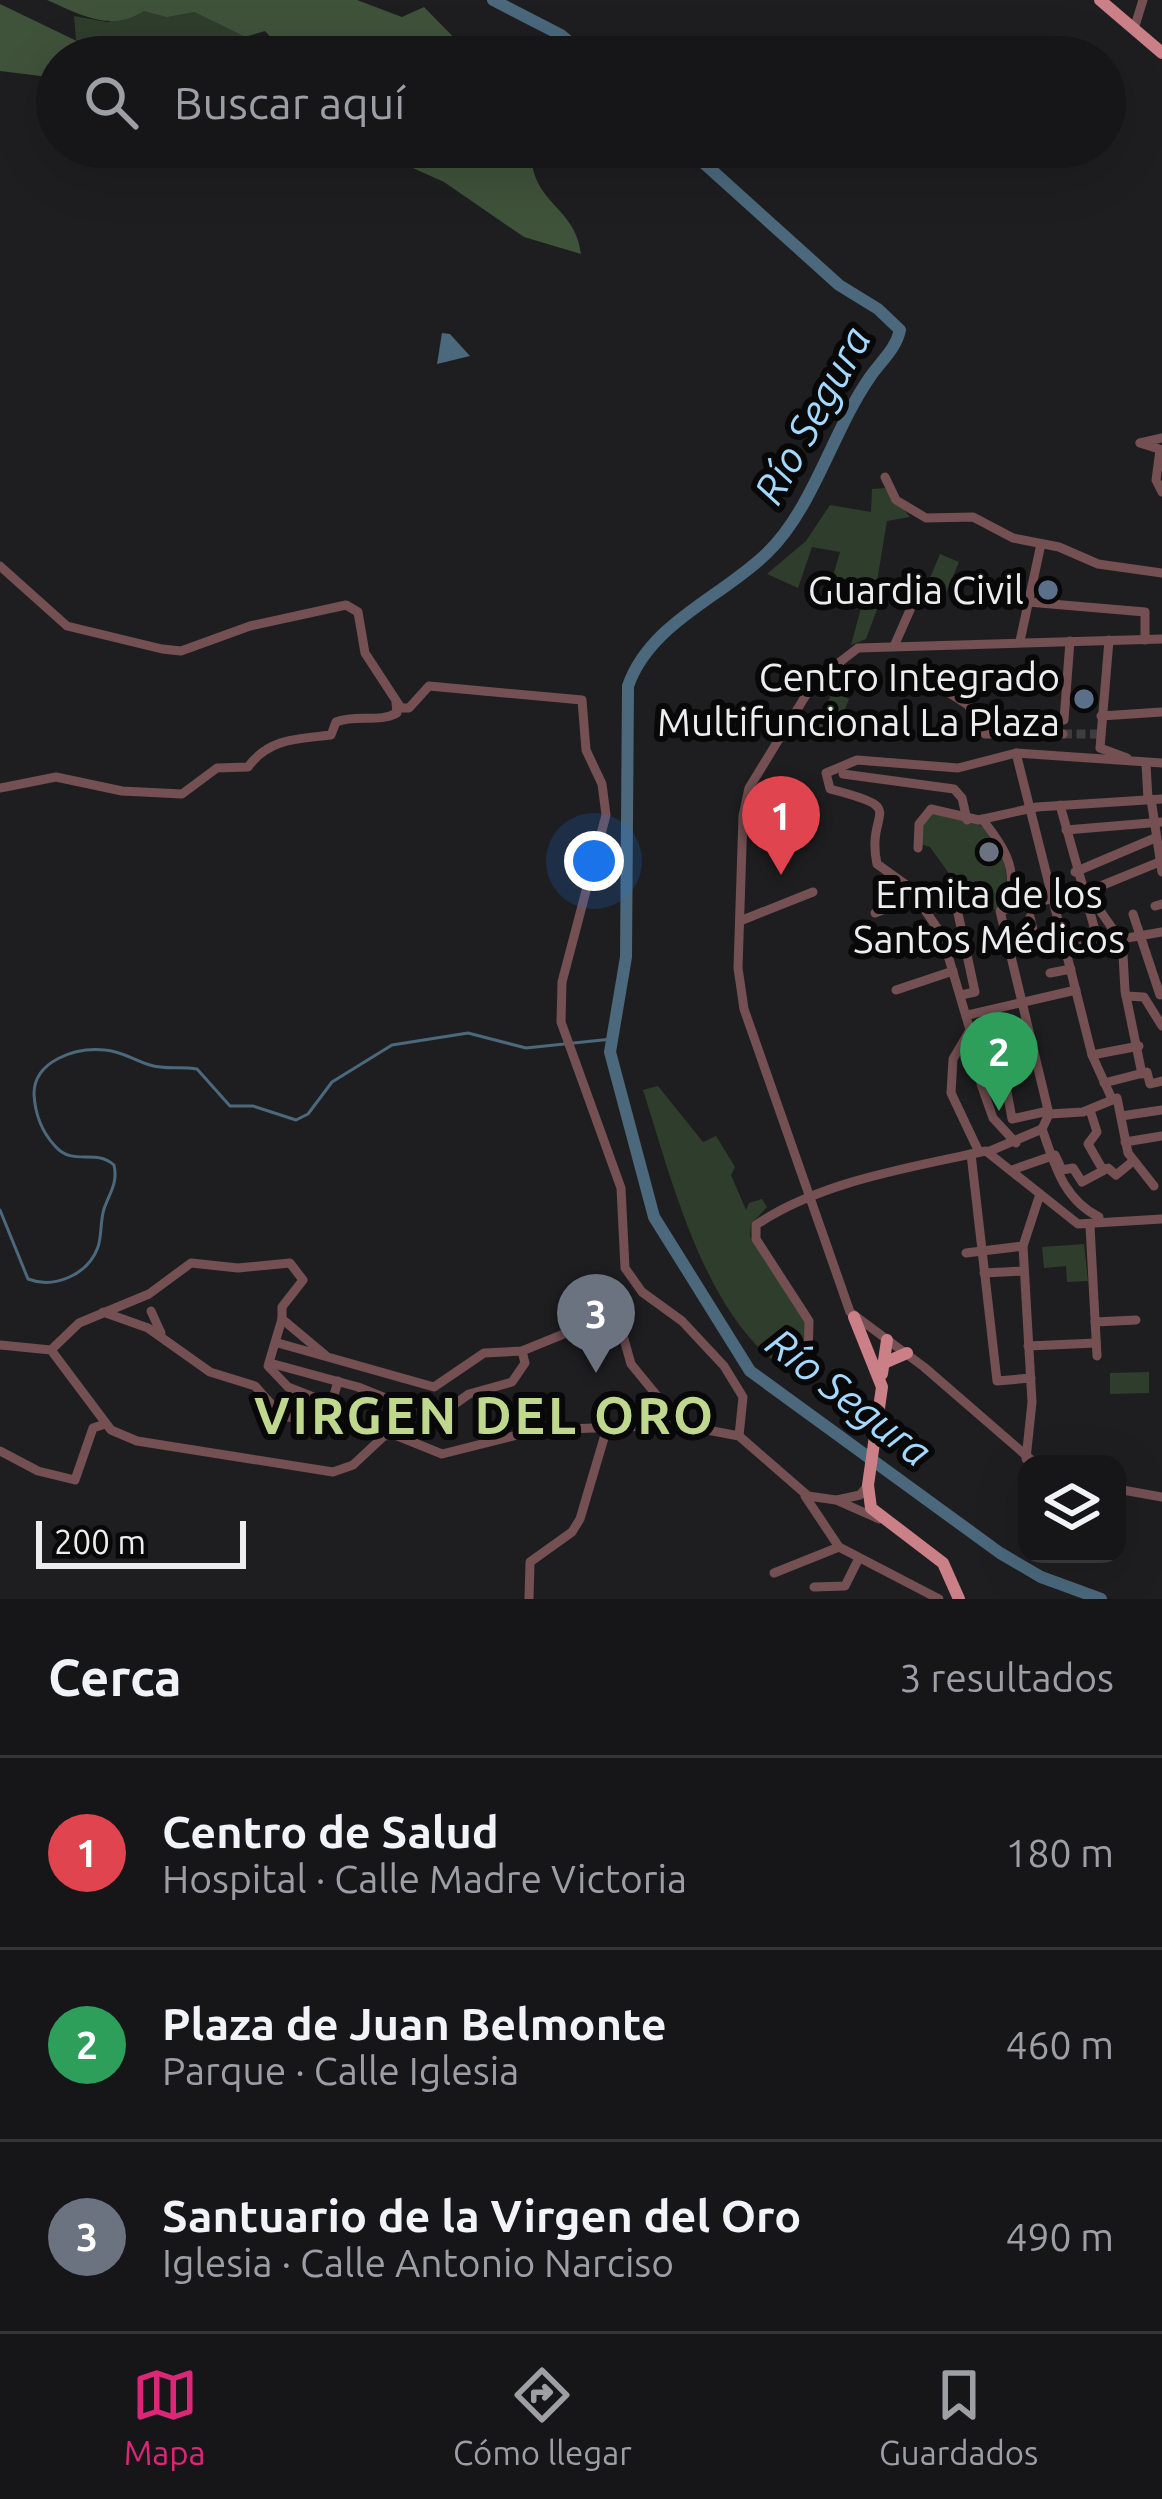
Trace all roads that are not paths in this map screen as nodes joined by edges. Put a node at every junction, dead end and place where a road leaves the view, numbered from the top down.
1 (1100, 0) edge
2 (1143, 0) edge
3 (1134, 29) junction
4 (1162, 53) edge
5 (1140, 442) dead end
6 (1161, 446) edge
7 (885, 477) dead end
8 (1162, 492) edge
9 (1041, 544) junction
10 (0, 566) edge
11 (1162, 573) edge
12 (921, 585) dead end
13 (1028, 602) junction
14 (1162, 639) edge
15 (1108, 640) junction
16 (1145, 640) junction
17 (1020, 641) junction
18 (1070, 641) junction
19 (895, 644) junction
20 (916, 670) dead end
21 (396, 703) junction
22 (1162, 712) edge
23 (1101, 716) junction
24 (1064, 720) dead end
25 (1063, 734) tunnel mouth
26 (1016, 753) junction
27 (1162, 763) edge
28 (1144, 764) junction
29 (843, 774) dead end
30 (0, 788) edge
31 (1154, 799) edge
32 (1060, 805) junction
33 (1029, 809) junction
34 (982, 819) junction
35 (967, 820) junction
36 (1157, 823) edge
37 (1066, 830) junction
38 (1155, 838) junction
39 (918, 848) dead end
40 (1161, 865) edge
41 (1075, 872) junction
42 (813, 892) dead end
43 (916, 896) junction
44 (1082, 897) junction
45 (1050, 899) junction
46 (1003, 906) junction
47 (957, 909) dead end
48 (875, 913) dead end
49 (1133, 914) dead end
50 (1030, 917) dead end
51 (740, 921) junction
52 (1059, 932) junction
53 (1162, 932) edge
54 (1138, 935) junction
55 (1120, 937) junction
56 (1098, 941) junction
57 (1064, 949) junction
58 (1071, 969) junction
59 (953, 971) junction
60 (1050, 973) dead end
61 (896, 990) dead end
62 (1076, 990) junction
63 (961, 994) junction
64 (1161, 994) edge
65 (1126, 996) junction
66 (1145, 1000) junction
67 (1023, 1002) junction
68 (992, 1010) junction
69 (968, 1015) junction
70 (1162, 1026) edge
71 (1139, 1046) junction
72 (1092, 1055) junction
73 (1142, 1074) junction
74 (1162, 1081) edge
75 (981, 1084) dead end
76 (1104, 1084) junction
77 (1114, 1098) junction
78 (1090, 1110) junction
79 (1162, 1110) edge
80 (1049, 1113) junction
81 (1120, 1116) junction
82 (1042, 1129) junction
83 (1162, 1136) edge
84 (1125, 1142) junction
85 (1016, 1143) junction
86 (980, 1152) junction
87 (1052, 1155) junction
88 (1132, 1162) junction
89 (1012, 1170) junction
90 (1103, 1171) junction
91 (1154, 1181) edge
92 (1040, 1195) junction
93 (808, 1200) junction
94 (1099, 1216) dead end
95 (1162, 1219) edge
96 (1090, 1226) junction
97 (1023, 1246) junction
98 (982, 1251) junction
99 (966, 1253) dead end
100 (1024, 1271) junction
101 (985, 1273) junction
102 (151, 1311) dead end
103 (584, 1311) dead end
104 (103, 1312) junction
105 (854, 1317) junction
106 (282, 1319) junction
107 (1136, 1320) dead end
108 (1096, 1322) junction
109 (576, 1329) dead end
110 (164, 1337) junction
111 (887, 1340) junction
112 (278, 1343) junction
113 (1096, 1343) junction
114 (0, 1345) edge
115 (1028, 1346) junction
116 (51, 1350) junction
117 (521, 1351) junction
118 (907, 1353) junction
119 (325, 1355) junction
120 (1097, 1356) dead end
121 (808, 1363) dead end
122 (269, 1364) junction
123 (880, 1367) junction
124 (1031, 1378) junction
125 (338, 1381) junction
126 (332, 1405) junction
127 (105, 1424) junction
128 (681, 1424) junction
129 (607, 1428) junction
130 (739, 1436) junction
131 (0, 1451) edge
132 (1024, 1455) edge
133 (1031, 1455) edge
134 (868, 1485) junction
135 (1126, 1491) edge
136 (804, 1493) junction
137 (1162, 1497) edge
138 (836, 1500) junction
139 (879, 1519) junction
140 (839, 1546) junction
141 (859, 1558) junction
142 (774, 1573) dead end
143 (814, 1587) dead end
144 (529, 1599) edge
145 (939, 1599) edge
146 (959, 1599) edge

1 - 3 main road
2 - 3 street
3 - 4 main road
5 - 6 street
6 - 8 street
7 - 9 street
9 - 11 street
9 - 13 street
10 - 21 street
12 - 19 street
13 - 16 street
13 - 17 street
14 - 16 street
15 - 16 street
15 - 18 street
15 - 23 street
17 - 18 street
17 - 19 street
18 - 24 street
19 - 51 street
20 - 25 street
21 - 30 street
21 - 130 street
22 - 23 street
23 - 28 street
26 - 28 street
26 - 33 street
26 - 43 street
27 - 28 street
28 - 31 street
29 - 35 street
31 - 32 street
31 - 36 street
32 - 33 street
32 - 37 street
33 - 34 street
33 - 45 street
34 - 35 street
34 - 46 street
35 - 39 street
36 - 37 street
36 - 38 street
37 - 41 street
38 - 40 street
38 - 41 street
40 - 44 street
41 - 44 street
42 - 51 street
43 - 48 street
43 - 59 street
44 - 55 street
44 - 56 street
45 - 46 street
45 - 52 street
46 - 67 street
47 - 63 street
49 - 54 street
50 - 52 street
51 - 93 street
52 - 57 street
53 - 54 street
54 - 55 street
54 - 64 street
55 - 56 street
55 - 65 street
56 - 57 street
57 - 58 street
58 - 60 street
58 - 62 street
59 - 61 street
59 - 63 street
62 - 67 street
62 - 72 street
63 - 69 street
64 - 66 street
65 - 66 street
65 - 71 street
66 - 70 street
67 - 68 street
67 - 80 street
68 - 69 street
68 - 80 street
69 - 86 street
71 - 72 street
71 - 73 street
72 - 76 street
73 - 74 street
73 - 76 street
75 - 85 street
76 - 77 street
77 - 78 street
77 - 81 street
78 - 80 street
78 - 90 street
79 - 81 street
80 - 82 street
81 - 84 street
82 - 85 street
82 - 87 street
83 - 84 street
84 - 88 street
85 - 86 street
86 - 89 street
86 - 93 street
86 - 98 street
87 - 89 street
87 - 90 street
87 - 94 street
88 - 90 street
88 - 91 street
89 - 92 street
92 - 96 street
92 - 97 street
93 - 105 street
93 - 121 street
95 - 96 street
96 - 108 street
97 - 98 street
97 - 100 street
98 - 99 street
98 - 101 street
100 - 101 street
100 - 115 street
101 - 124 street
102 - 110 street
103 - 128 street
104 - 106 street
104 - 110 street
104 - 116 street
105 - 111 street
105 - 123 main road
106 - 112 street
106 - 119 street
107 - 108 street
108 - 113 street
109 - 117 street
110 - 126 street
111 - 118 street
111 - 123 main road
112 - 119 street
112 - 122 street
113 - 115 street
113 - 120 street
114 - 116 street
115 - 124 street
116 - 127 street
117 - 119 street
117 - 125 street
118 - 123 main road
118 - 132 street
122 - 125 street
122 - 126 street
123 - 134 main road
124 - 133 street
125 - 126 street
127 - 129 street
127 - 131 street
128 - 129 street
128 - 130 street
129 - 144 street
130 - 136 street
134 - 138 street
134 - 139 main road
135 - 137 street
136 - 138 street
136 - 140 street
138 - 139 street
139 - 146 main road
140 - 141 street
140 - 142 street
141 - 143 street
141 - 145 street

